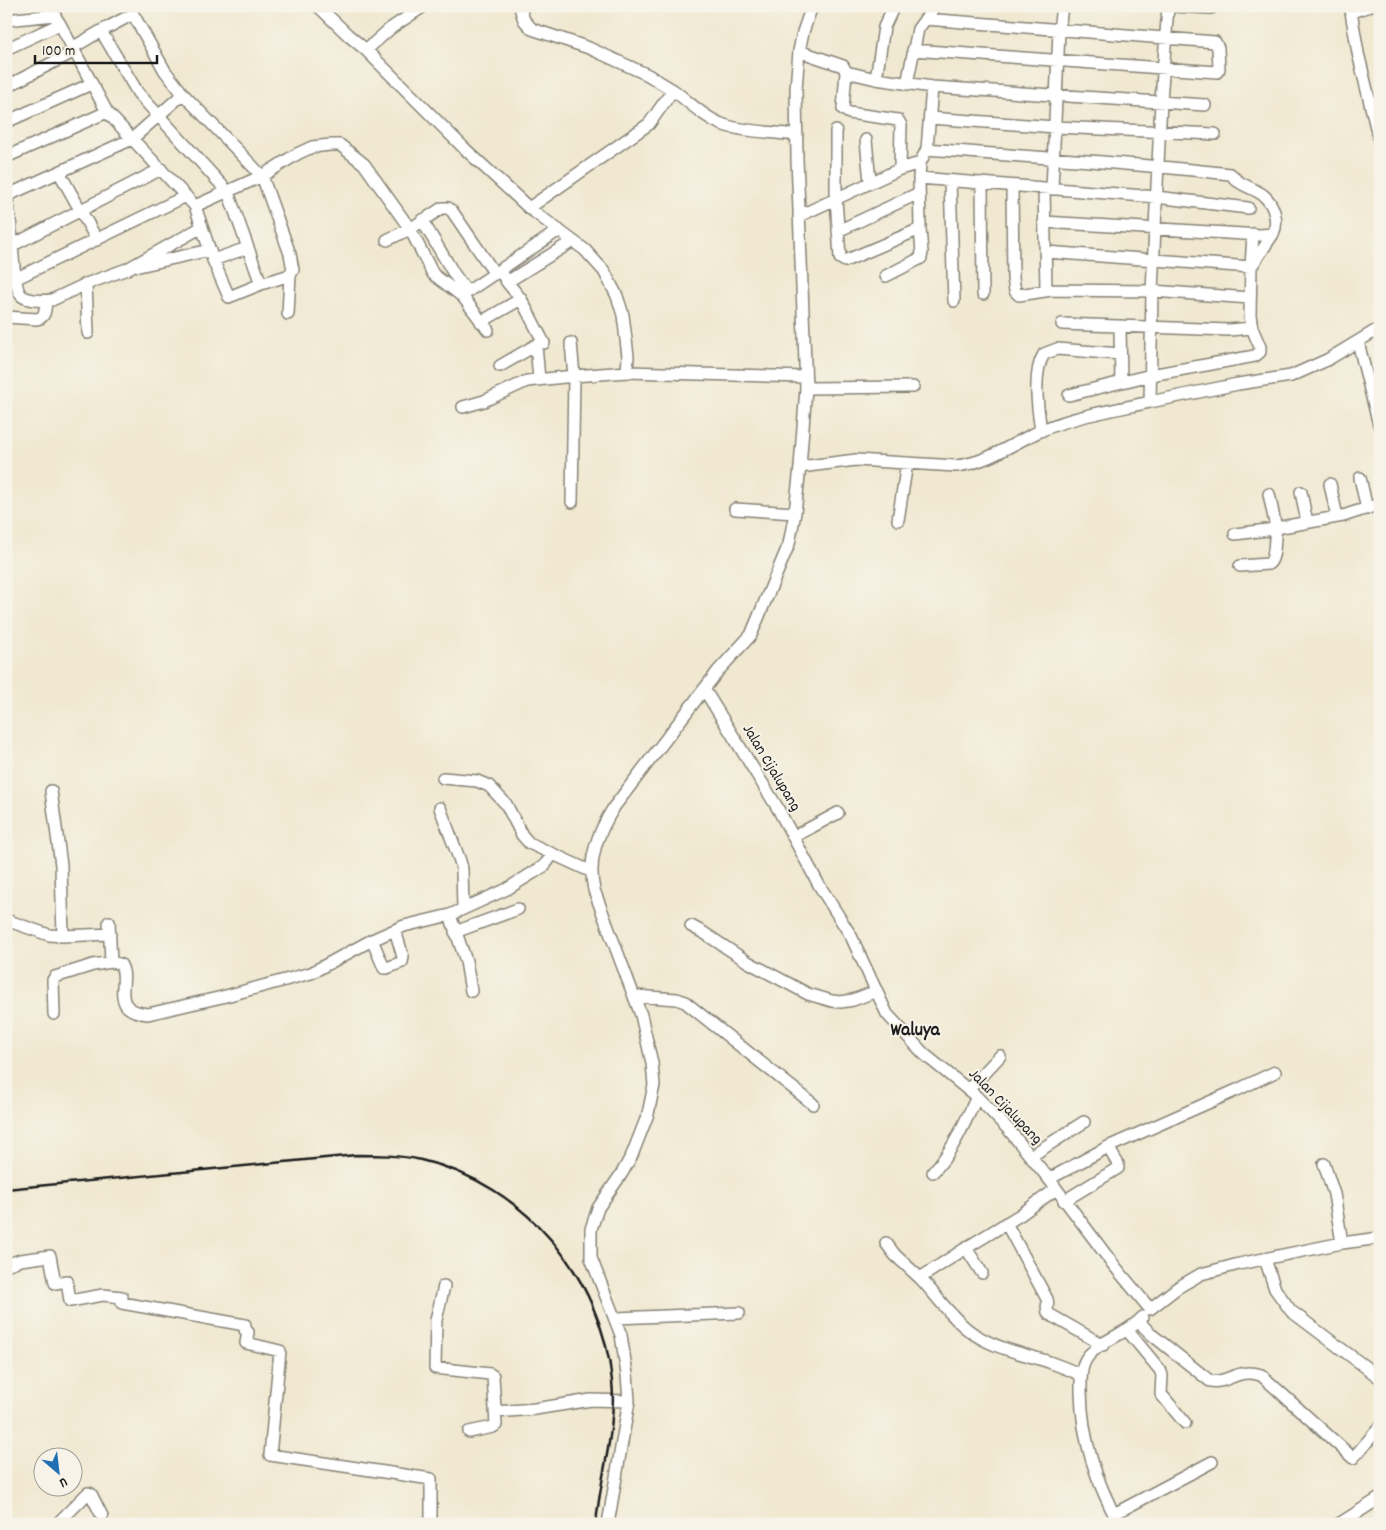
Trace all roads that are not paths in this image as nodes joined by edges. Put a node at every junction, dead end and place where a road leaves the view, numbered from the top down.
1 (318, 6) edge
2 (424, 6) edge
3 (812, 6) edge
4 (894, 6) edge
5 (935, 6) edge
6 (1062, 6) edge
7 (1170, 6) edge
8 (1370, 6) edge
9 (518, 8) edge
10 (1211, 8) dead end
11 (1350, 9) edge
12 (54, 15) edge
13 (6, 20) edge
14 (925, 20) junction
15 (102, 31) junction
16 (1059, 31) junction
17 (1166, 38) junction
18 (6, 49) edge
19 (73, 50) junction
20 (366, 50) junction
21 (913, 50) junction
22 (799, 51) junction
23 (1058, 60) junction
24 (1164, 68) junction
25 (846, 72) junction
26 (876, 79) junction
27 (91, 84) junction
28 (907, 84) junction
29 (6, 87) edge
30 (932, 87) junction
31 (673, 90) junction
32 (183, 94) junction
33 (1056, 94) junction
34 (1161, 101) junction
35 (1205, 105) dead end
36 (107, 112) junction
37 (158, 116) junction
38 (930, 118) junction
39 (6, 122) edge
40 (1055, 127) junction
41 (836, 132) dead end
42 (1159, 133) junction
43 (1215, 134) dead end
44 (798, 135) junction
45 (132, 139) junction
46 (866, 140) dead end
47 (1380, 144) edge
48 (927, 149) junction
49 (6, 157) edge
50 (1054, 159) junction
51 (920, 163) junction
52 (1158, 165) junction
53 (900, 168) junction
54 (161, 169) junction
55 (59, 172) junction
56 (262, 176) junction
57 (919, 178) junction
58 (950, 181) junction
59 (870, 182) junction
60 (982, 184) junction
61 (1012, 187) junction
62 (1048, 189) junction
63 (228, 192) junction
64 (919, 193) junction
65 (6, 196) edge
66 (186, 196) junction
67 (1156, 197) junction
68 (836, 198) junction
69 (195, 206) junction
70 (529, 208) junction
71 (1248, 208) dead end
72 (80, 210) junction
73 (799, 216) junction
74 (422, 220) junction
75 (1044, 222) junction
76 (202, 227) junction
77 (1155, 228) junction
78 (410, 229) junction
79 (559, 230) junction
80 (920, 230) junction
81 (838, 231) junction
82 (1254, 234) junction
83 (1273, 234) junction
84 (97, 240) junction
85 (387, 240) dead end
86 (574, 241) junction
87 (13, 244) junction
88 (248, 248) junction
89 (1046, 252) junction
90 (212, 255) junction
91 (1154, 260) junction
92 (1251, 267) junction
93 (127, 269) junction
94 (497, 272) junction
95 (290, 275) junction
96 (886, 276) dead end
97 (15, 282) junction
98 (507, 282) junction
99 (86, 284) junction
100 (261, 284) junction
101 (1046, 290) junction
102 (1152, 291) junction
103 (6, 293) edge
104 (465, 294) junction
105 (983, 294) dead end
106 (1250, 298) junction
107 (521, 299) junction
108 (46, 301) junction
109 (954, 301) dead end
110 (288, 314) dead end
111 (6, 317) edge
112 (1062, 324) dead end
113 (1120, 327) junction
114 (1152, 328) junction
115 (1252, 328) junction
116 (1380, 328) edge
117 (88, 333) dead end
118 (1358, 342) junction
119 (544, 343) dead end
120 (571, 343) dead end
121 (1120, 354) junction
122 (500, 366) dead end
123 (627, 372) junction
124 (1151, 375) junction
125 (574, 376) junction
126 (539, 379) junction
127 (806, 382) junction
128 (1121, 382) junction
129 (913, 387) dead end
130 (1069, 395) dead end
131 (1150, 402) junction
132 (463, 407) dead end
133 (1379, 426) edge
134 (1040, 431) junction
135 (907, 463) junction
136 (800, 467) junction
137 (1360, 478) dead end
138 (1330, 484) dead end
139 (1301, 492) dead end
140 (1269, 494) dead end
141 (572, 502) dead end
142 (1380, 504) edge
143 (735, 509) dead end
144 (1367, 509) junction
145 (795, 513) junction
146 (1337, 517) junction
147 (898, 520) dead end
148 (1307, 522) junction
149 (1276, 528) junction
150 (1235, 534) dead end
151 (1240, 566) dead end
152 (704, 689) junction
153 (443, 778) dead end
154 (51, 791) dead end
155 (440, 808) dead end
156 (838, 813) dead end
157 (793, 837) junction
158 (553, 854) junction
159 (592, 872) junction
160 (463, 909) junction
161 (518, 909) dead end
162 (450, 915) junction
163 (6, 920) edge
164 (109, 922) dead end
165 (692, 926) dead end
166 (394, 930) junction
167 (455, 932) junction
168 (110, 934) junction
169 (63, 936) junction
170 (372, 940) junction
171 (112, 962) junction
172 (471, 991) dead end
173 (877, 991) junction
174 (635, 996) junction
175 (54, 1014) dead end
176 (1000, 1056) dead end
177 (1275, 1072) dead end
178 (973, 1093) junction
179 (812, 1104) dead end
180 (1084, 1122) dead end
181 (1108, 1147) junction
182 (1031, 1156) junction
183 (1324, 1164) dead end
184 (933, 1172) dead end
185 (1053, 1184) junction
186 (1064, 1200) junction
187 (1006, 1223) junction
188 (1380, 1238) edge
189 (886, 1243) dead end
190 (1342, 1243) junction
191 (966, 1248) junction
192 (1265, 1259) junction
193 (6, 1265) edge
194 (982, 1272) dead end
195 (920, 1278) junction
196 (444, 1286) dead end
197 (1150, 1309) junction
198 (738, 1313) dead end
199 (616, 1318) junction
200 (1139, 1322) junction
201 (1127, 1330) junction
202 (1103, 1344) junction
203 (1081, 1375) junction
204 (1380, 1378) edge
205 (629, 1401) junction
206 (495, 1412) junction
207 (1185, 1423) dead end
208 (1380, 1427) edge
209 (469, 1432) dead end
210 (1212, 1462) dead end
211 (1380, 1498) edge
212 (102, 1516) dead end
213 (1116, 1519) edge
214 (56, 1523) edge
215 (431, 1524) edge
216 (608, 1524) edge
217 (1339, 1524) edge

1 - 20 street
2 - 20 street
3 - 22 street
4 - 26 street
5 - 14 street
6 - 16 street
7 - 10 street
7 - 17 street
8 - 11 street
9 - 31 street
11 - 47 street
12 - 13 street
12 - 18 street
12 - 19 street
14 - 16 street
14 - 21 street
15 - 19 street
15 - 32 street
15 - 37 street
16 - 17 street
16 - 23 street
17 - 24 street
17 - 24 street
19 - 27 street
19 - 29 street
20 - 70 street
21 - 23 street
21 - 28 street
22 - 25 street
22 - 44 street
23 - 24 street
23 - 33 street
24 - 34 street
25 - 26 street
25 - 53 street
26 - 28 street
27 - 36 street
27 - 39 street
28 - 30 street
30 - 33 street
30 - 38 street
31 - 44 street
31 - 70 street
32 - 37 street
32 - 56 street
33 - 34 street
33 - 40 street
34 - 35 street
34 - 42 street
36 - 45 street
36 - 49 street
37 - 45 street
37 - 63 street
38 - 40 street
38 - 48 street
40 - 42 street
40 - 50 street
41 - 68 street
42 - 43 street
42 - 52 street
44 - 73 street
45 - 54 street
45 - 55 street
46 - 59 street
48 - 50 street
48 - 51 street
50 - 52 street
50 - 62 street
51 - 53 street
51 - 57 street
52 - 67 street
52 - 83 street
53 - 59 street
54 - 66 street
54 - 72 street
55 - 65 street
55 - 72 street
56 - 63 street
56 - 78 street
56 - 95 street
57 - 58 street
57 - 64 street
58 - 60 street
58 - 109 street
59 - 68 street
60 - 61 street
60 - 105 street
61 - 62 street
61 - 101 street
62 - 67 street
62 - 75 street
63 - 69 street
63 - 88 street
64 - 80 street
64 - 81 street
65 - 87 street
66 - 69 street
66 - 84 street
67 - 71 street
67 - 77 street
68 - 73 street
68 - 81 street
69 - 76 street
70 - 79 street
72 - 84 street
72 - 87 street
73 - 127 street
74 - 78 street
74 - 94 street
74 - 104 street
75 - 77 street
75 - 89 street
76 - 90 street
76 - 93 street
77 - 82 street
77 - 91 street
78 - 85 street
78 - 104 street
79 - 86 street
79 - 94 street
80 - 81 street
80 - 96 street
82 - 83 street
82 - 92 street
83 - 92 street
84 - 97 street
86 - 98 street
86 - 123 street
87 - 97 street
88 - 90 street
88 - 100 street
89 - 91 street
89 - 101 street
90 - 93 street
90 - 100 street
91 - 92 street
91 - 102 street
92 - 106 street
93 - 99 street
94 - 98 street
94 - 104 street
95 - 100 street
95 - 110 street
97 - 103 street
97 - 108 street
98 - 107 street
99 - 108 street
99 - 117 street
101 - 102 street
102 - 106 street
102 - 114 street
104 - 107 street
106 - 115 street
107 - 119 street
108 - 111 street
112 - 113 street
113 - 114 street
113 - 121 street
114 - 115 street
114 - 124 street
115 - 124 street
116 - 118 street
118 - 131 street
118 - 133 street
120 - 125 street
121 - 128 street
121 - 134 street
122 - 126 street
123 - 125 street
123 - 127 street
124 - 128 street
124 - 131 street
125 - 126 street
125 - 141 street
126 - 132 street
127 - 129 street
127 - 136 street
128 - 130 street
131 - 134 street
134 - 135 street
135 - 136 street
135 - 147 street
136 - 145 street
137 - 144 street
138 - 146 street
139 - 148 street
140 - 149 street
142 - 144 street
143 - 145 street
144 - 146 street
145 - 152 street
146 - 148 street
148 - 149 street
149 - 150 street
149 - 151 street
152 - 157 street, Jalan Cijalupang
152 - 159 street
153 - 158 street
154 - 169 street
155 - 160 street
156 - 157 street
157 - 173 street, Jalan Cijalupang
158 - 159 street
158 - 160 street
159 - 174 street
160 - 162 street
161 - 167 street
162 - 166 street
162 - 167 street
163 - 169 street
164 - 168 street
165 - 173 street
166 - 170 street
166 - 170 street
167 - 172 street
168 - 169 street
168 - 171 street
170 - 171 street
171 - 175 street
173 - 178 street, Jalan Cijalupang
174 - 179 street
174 - 199 street
176 - 178 street
177 - 181 street
178 - 182 street, Jalan Cijalupang
178 - 184 street
180 - 182 street
181 - 185 street
181 - 186 street
182 - 185 street, Jalan Cijalupang
183 - 190 street
185 - 186 street, Jalan Cijalupang
185 - 187 street
186 - 197 street, Jalan Cijalupang
187 - 191 street
187 - 202 street
188 - 190 street
189 - 195 street
190 - 192 street
191 - 194 street
191 - 195 street
192 - 197 street
192 - 204 street
193 - 215 street
195 - 203 street
196 - 206 street
197 - 200 street
198 - 199 street
199 - 205 street
200 - 201 street
200 - 208 street
201 - 202 street
201 - 207 street
202 - 203 street
203 - 213 street
205 - 206 street
205 - 216 street
206 - 209 street
210 - 213 street
211 - 217 street
212 - 214 street

